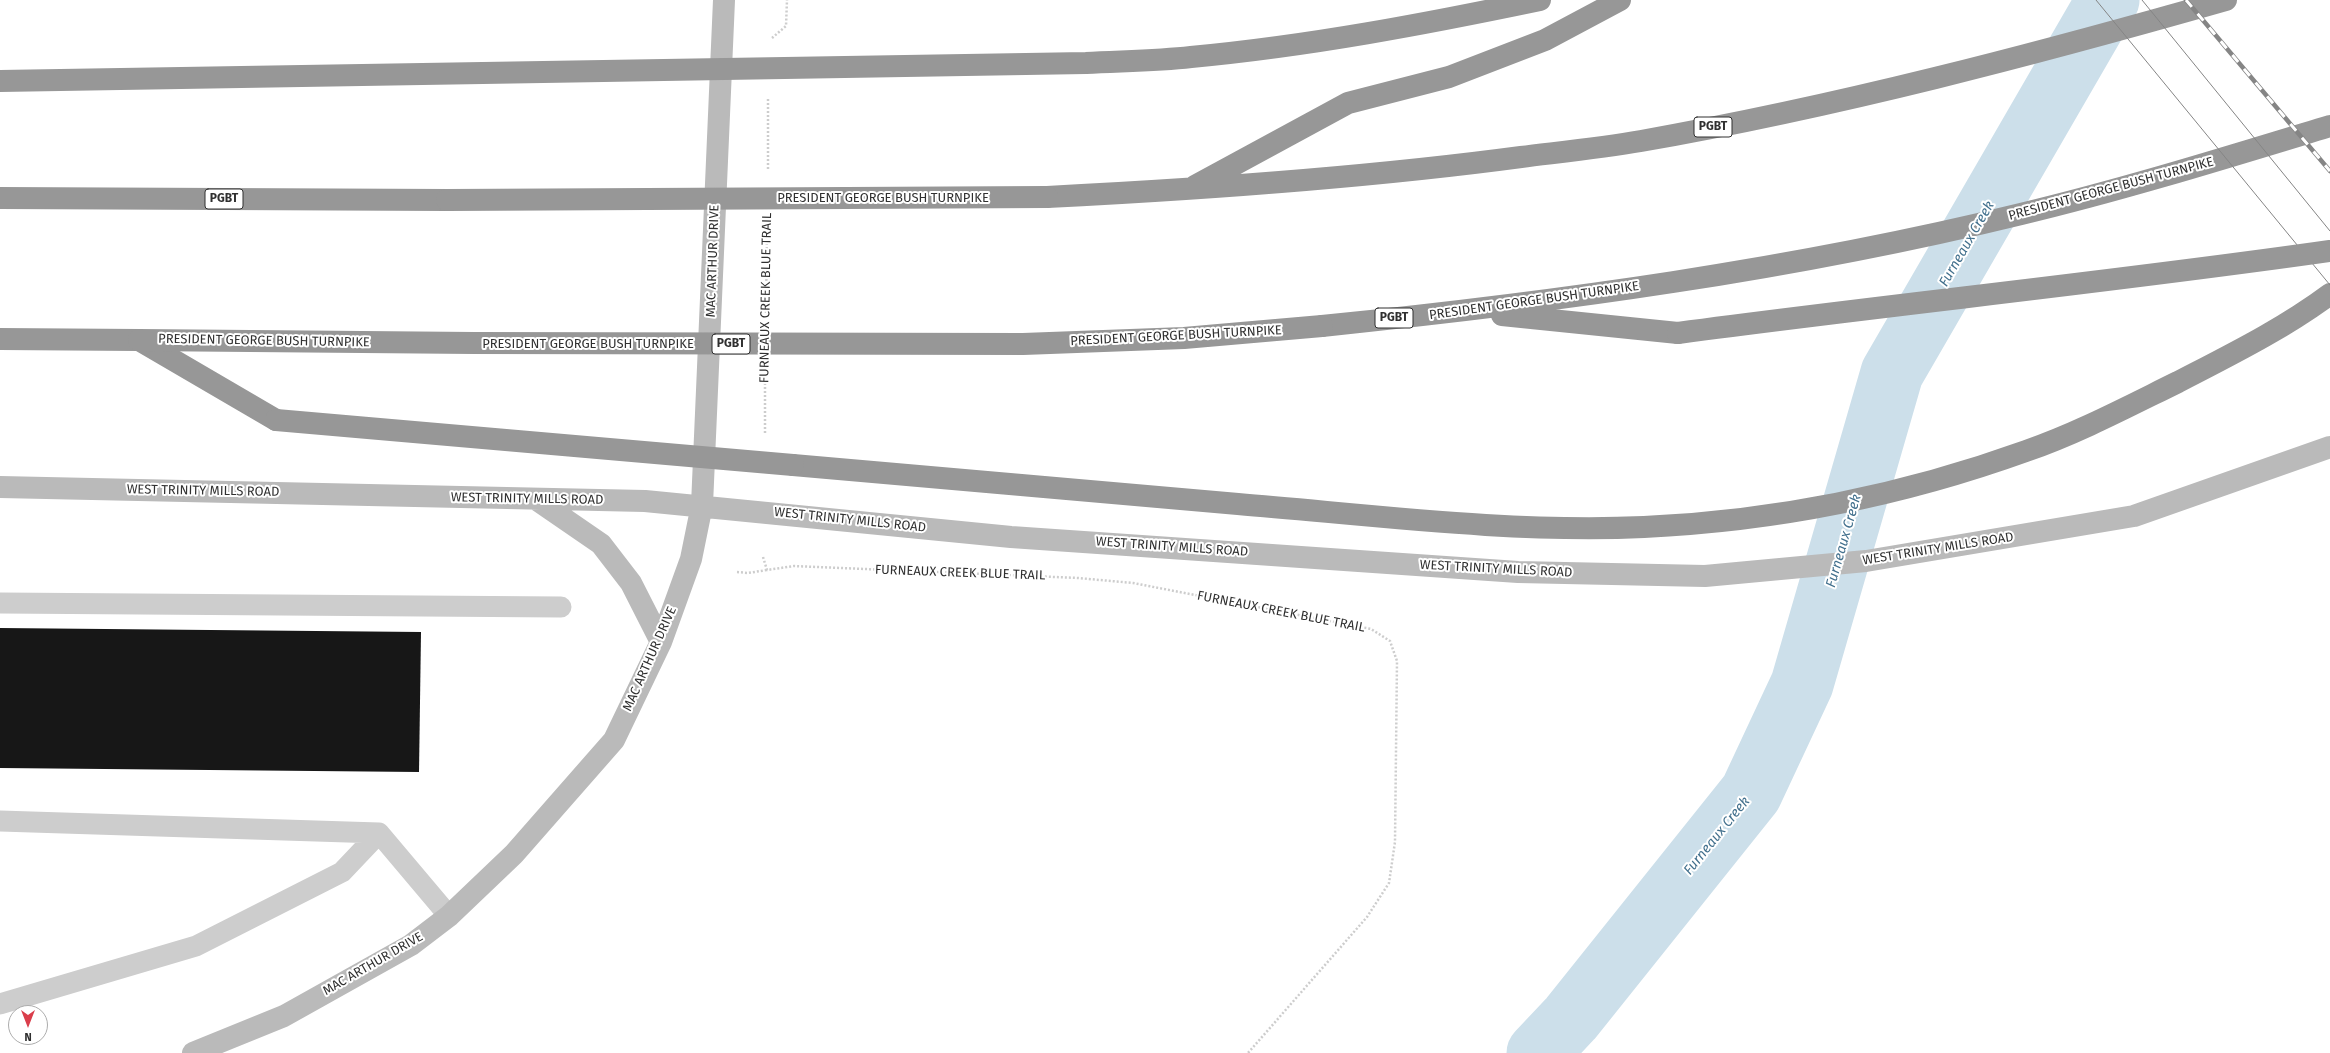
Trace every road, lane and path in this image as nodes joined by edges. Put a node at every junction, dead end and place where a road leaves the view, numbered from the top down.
1 (724, 0) edge
2 (787, 0) edge
3 (1540, 0) edge
4 (1620, 0) edge
5 (2226, 0) edge
6 (769, 44) dead end
7 (0, 81) edge
8 (769, 91) dead end
9 (2330, 126) edge
10 (768, 170) dead end
11 (1188, 190) junction
12 (0, 198) edge
13 (767, 225) dead end
14 (2330, 251) edge
15 (2330, 294) edge
16 (1467, 311) junction
17 (766, 319) dead end
18 (0, 339) edge
19 (139, 340) junction
20 (765, 367) dead end
21 (765, 437) dead end
22 (2330, 447) edge
23 (0, 487) edge
24 (537, 500) junction
25 (702, 505) junction
26 (763, 557) dead end
27 (767, 570) junction
28 (737, 572) dead end
29 (0, 603) edge
30 (561, 607) dead end
31 (661, 642) junction
32 (0, 821) edge
33 (379, 833) junction
34 (449, 916) junction
35 (0, 1004) edge
36 (193, 1053) edge
37 (1248, 1053) edge

1 - 25 main road, MAC ARTHUR DRIVE
2 - 6 path
3 - 7 highway, bridge
4 - 11 highway
5 - 11 highway, PRESIDENT GEORGE BUSH TURNPIKE / PGBT
8 - 10 path
9 - 16 highway, PRESIDENT GEORGE BUSH TURNPIKE / PGBT
11 - 12 highway, PRESIDENT GEORGE BUSH TURNPIKE / PGBT, bridge
13 - 17 path, FURNEAUX CREEK BLUE TRAIL
14 - 16 highway, bridge
15 - 19 highway, bridge
16 - 19 highway, PRESIDENT GEORGE BUSH TURNPIKE / PGBT, bridge
18 - 19 highway, PRESIDENT GEORGE BUSH TURNPIKE / PGBT
20 - 21 path, FURNEAUX CREEK BLUE TRAIL
22 - 25 main road, WEST TRINITY MILLS ROAD
23 - 24 main road, WEST TRINITY MILLS ROAD
24 - 25 main road, WEST TRINITY MILLS ROAD
24 - 31 main road
25 - 31 main road, MAC ARTHUR DRIVE
26 - 27 path
27 - 28 path, FURNEAUX CREEK BLUE TRAIL
27 - 37 path, FURNEAUX CREEK BLUE TRAIL
29 - 30 lane
31 - 34 main road, MAC ARTHUR DRIVE
32 - 33 lane
33 - 34 lane
33 - 35 lane
34 - 36 main road, MAC ARTHUR DRIVE

